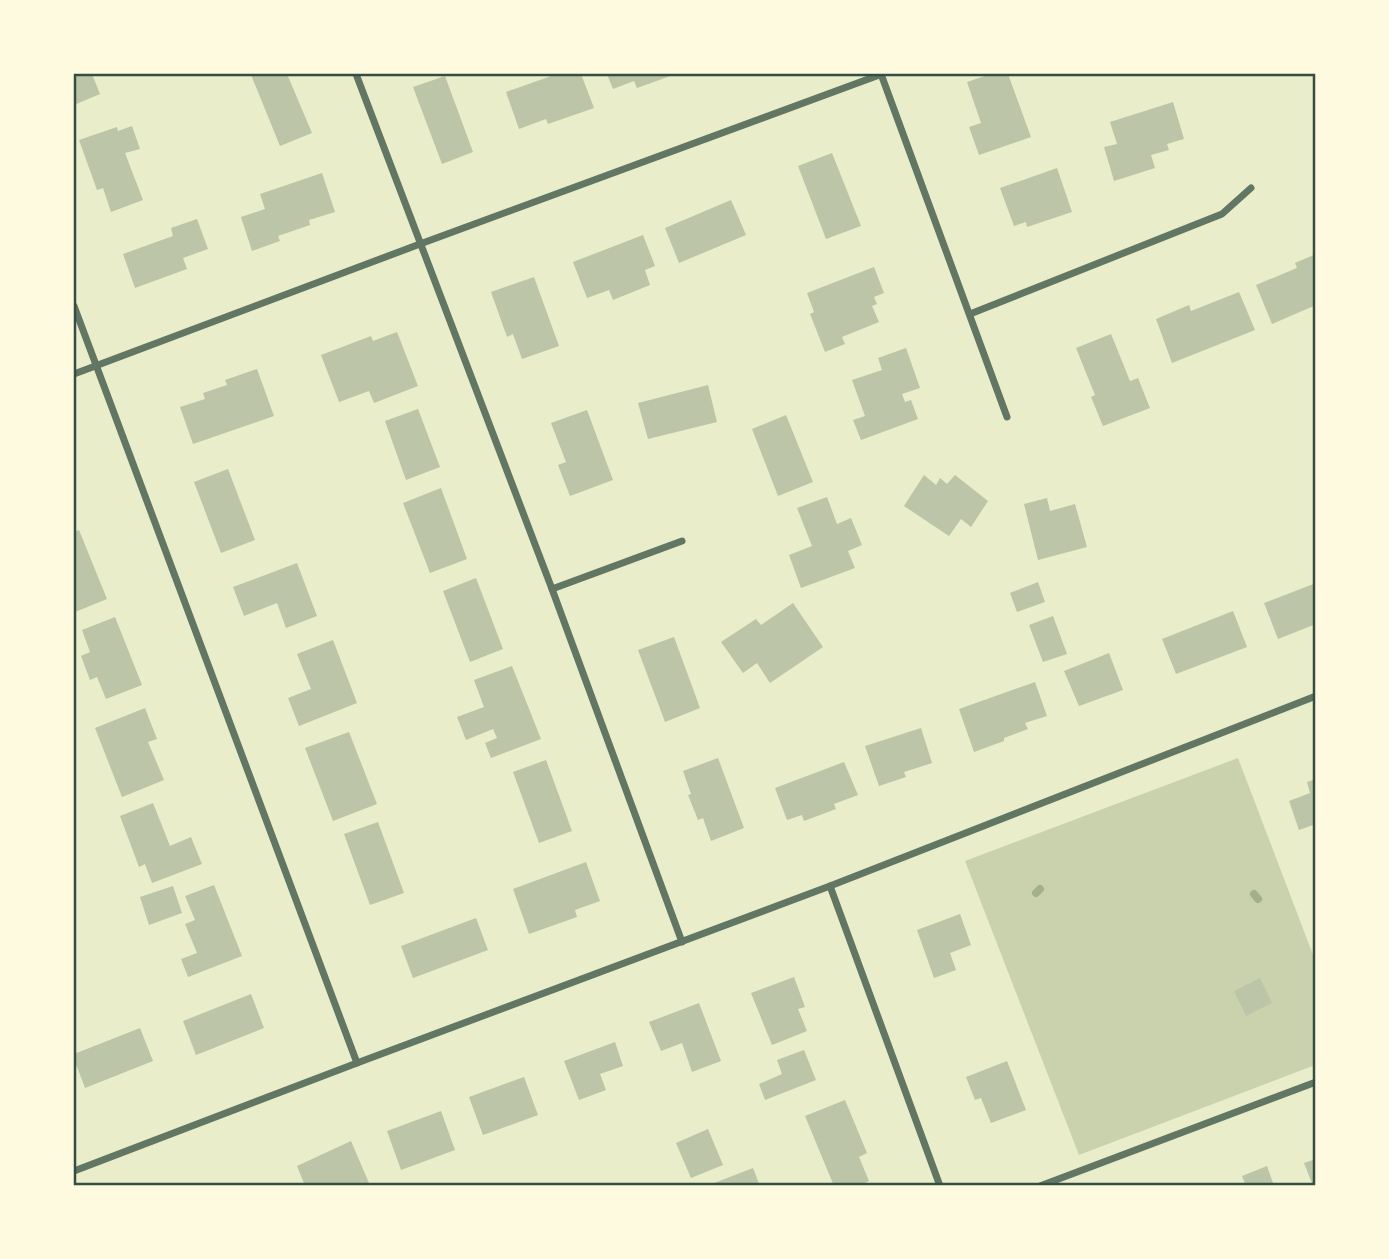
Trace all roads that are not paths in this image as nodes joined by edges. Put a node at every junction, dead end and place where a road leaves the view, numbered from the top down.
1 (356, 74) edge
2 (881, 74) edge
3 (1251, 188) dead end
4 (419, 244) junction
5 (74, 306) edge
6 (970, 314) junction
7 (96, 366) junction
8 (74, 374) edge
9 (1007, 417) dead end
10 (682, 541) dead end
11 (552, 589) junction
12 (1315, 696) edge
13 (830, 886) junction
14 (682, 942) junction
15 (357, 1063) junction
16 (1315, 1082) edge
17 (74, 1171) edge
18 (940, 1185) edge
19 (1040, 1185) edge

1 - 4 street
2 - 4 street
2 - 6 street
3 - 6 street
4 - 7 street
4 - 11 street
5 - 7 street
6 - 9 street
7 - 8 street
7 - 15 street
10 - 11 street
11 - 14 street
12 - 13 street
13 - 14 street
13 - 18 street
14 - 15 street
15 - 17 street
16 - 19 street

